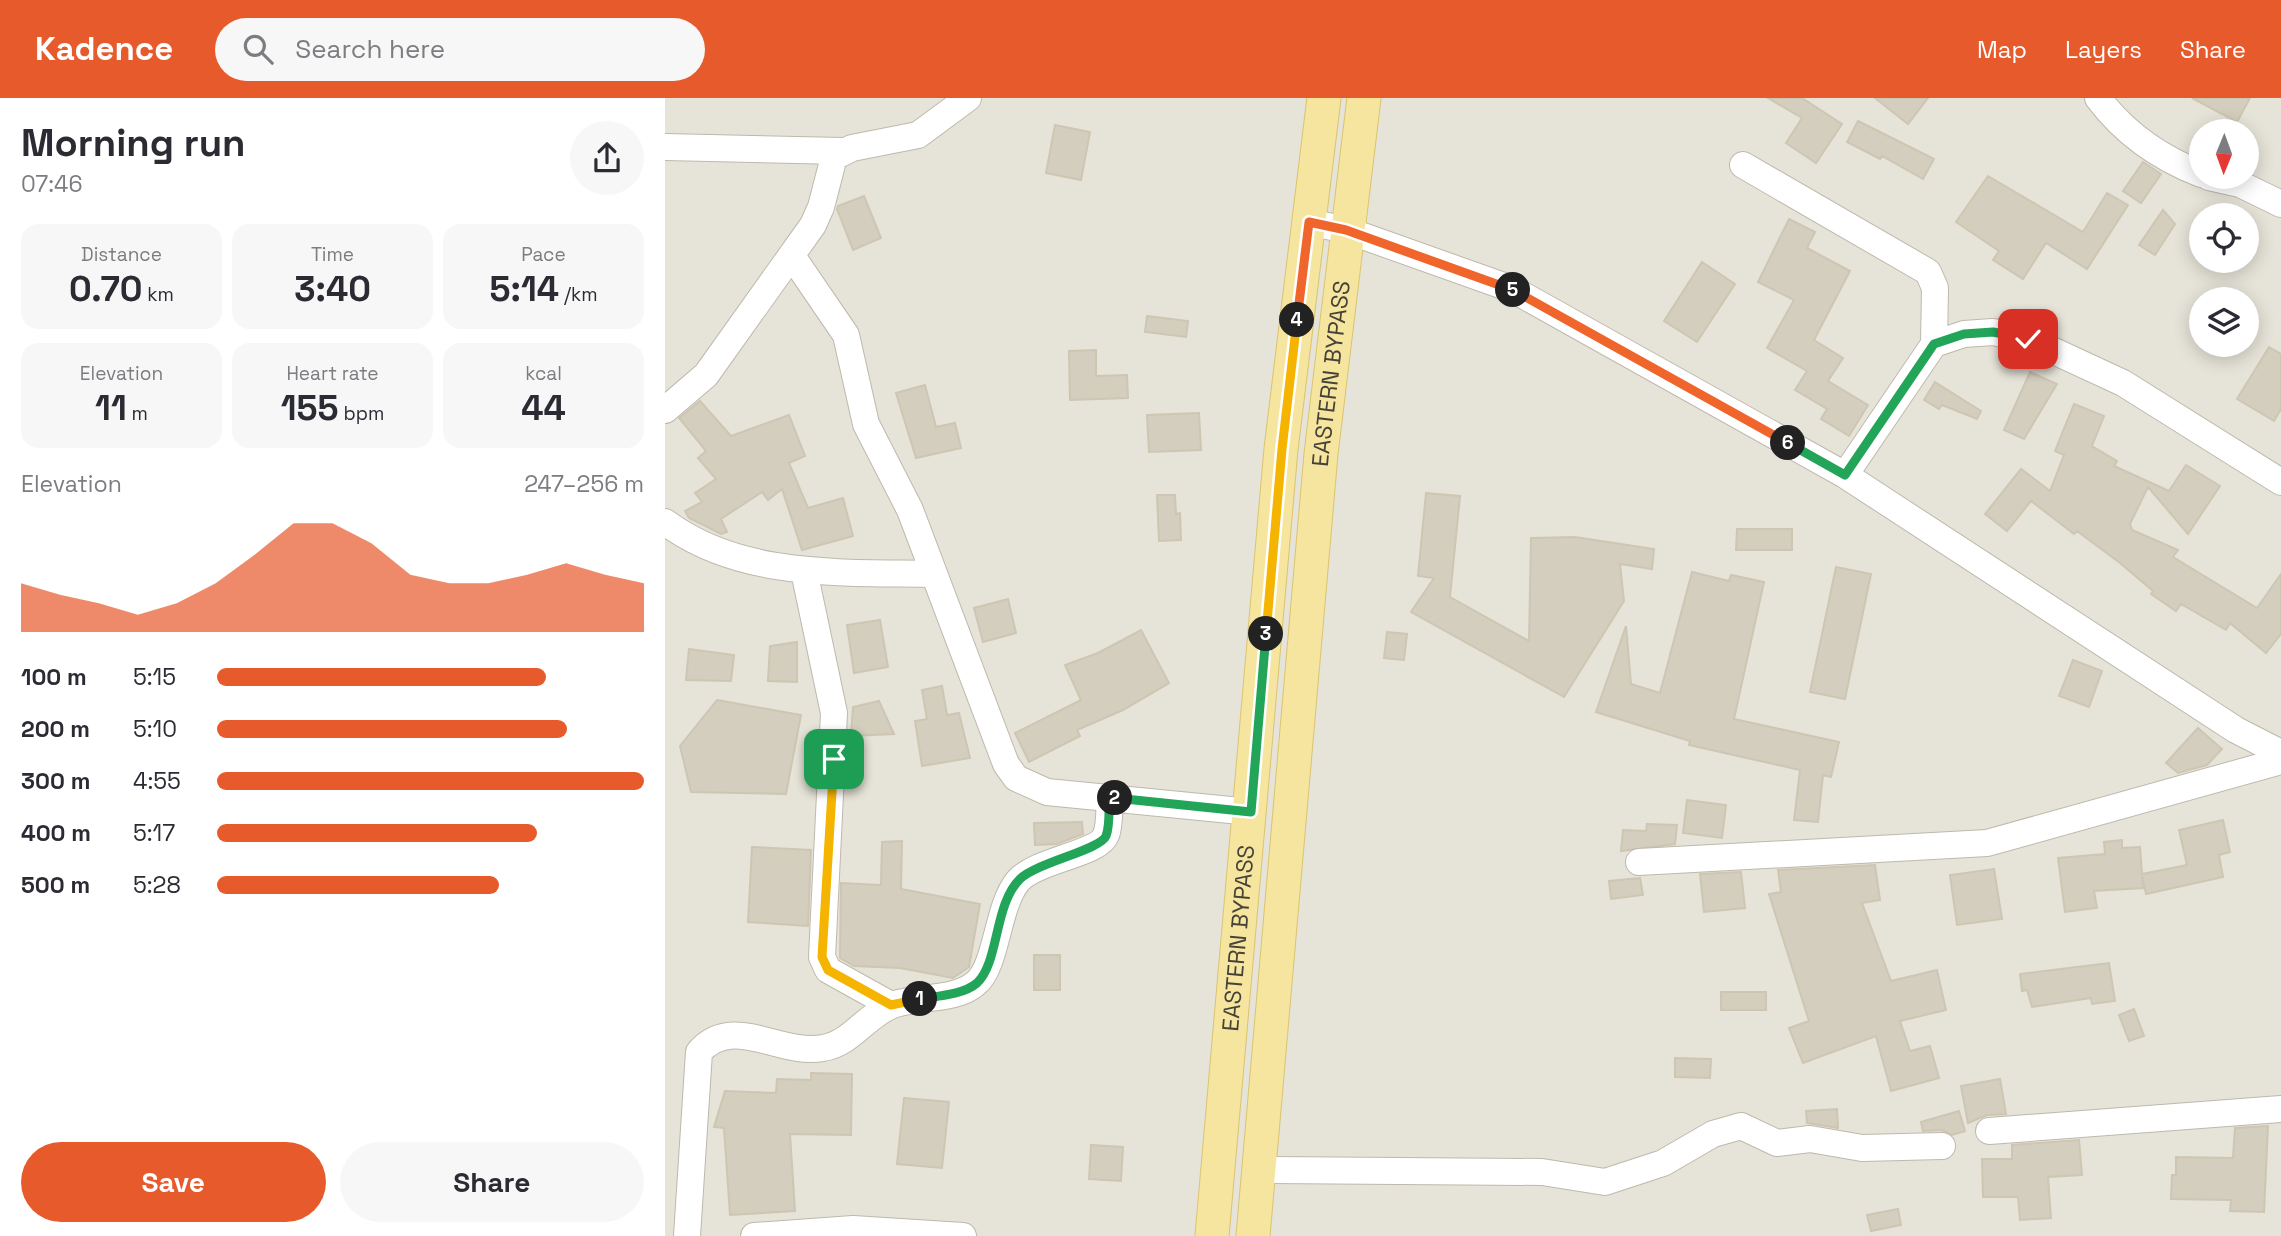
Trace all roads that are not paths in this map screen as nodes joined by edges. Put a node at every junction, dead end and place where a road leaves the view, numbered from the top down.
1 (968, 98) edge
2 (1324, 98) edge
3 (1364, 98) edge
4 (2098, 98) edge
5 (665, 147) edge
6 (842, 151) junction
7 (1743, 165) dead end
8 (2189, 169) edge
9 (2250, 189) edge
10 (2281, 204) edge
11 (1309, 222) junction
12 (1346, 230) junction
13 (792, 256) junction
14 (1934, 344) junction
15 (665, 410) edge
16 (1845, 475) junction
17 (2281, 482) edge
18 (665, 522) edge
19 (804, 571) junction
20 (934, 574) junction
21 (2281, 753) edge
22 (2281, 761) edge
23 (1109, 798) junction
24 (1251, 812) junction
25 (1639, 862) dead end
26 (891, 1005) junction
27 (2281, 1109) edge
28 (1989, 1131) dead end
29 (1942, 1146) dead end
30 (1259, 1170) junction
31 (687, 1236) edge
32 (754, 1236) edge
33 (963, 1236) edge
34 (1212, 1236) edge
35 (1253, 1236) edge

1 - 6 street
2 - 11 main road, EASTERN BYPASS
3 - 12 main road, EASTERN BYPASS
4 - 8 street
5 - 6 street
6 - 13 street
7 - 14 street
9 - 10 street
11 - 12 street
11 - 24 main road, EASTERN BYPASS
12 - 16 street
12 - 30 main road, EASTERN BYPASS
13 - 15 street
13 - 20 street
14 - 16 street
14 - 17 street
16 - 21 street
18 - 19 street
19 - 20 street
19 - 26 street
20 - 23 street
22 - 25 street
23 - 24 street
23 - 26 street
24 - 34 main road, EASTERN BYPASS
26 - 31 street
27 - 28 street
29 - 30 street
30 - 35 main road, EASTERN BYPASS
32 - 33 street

